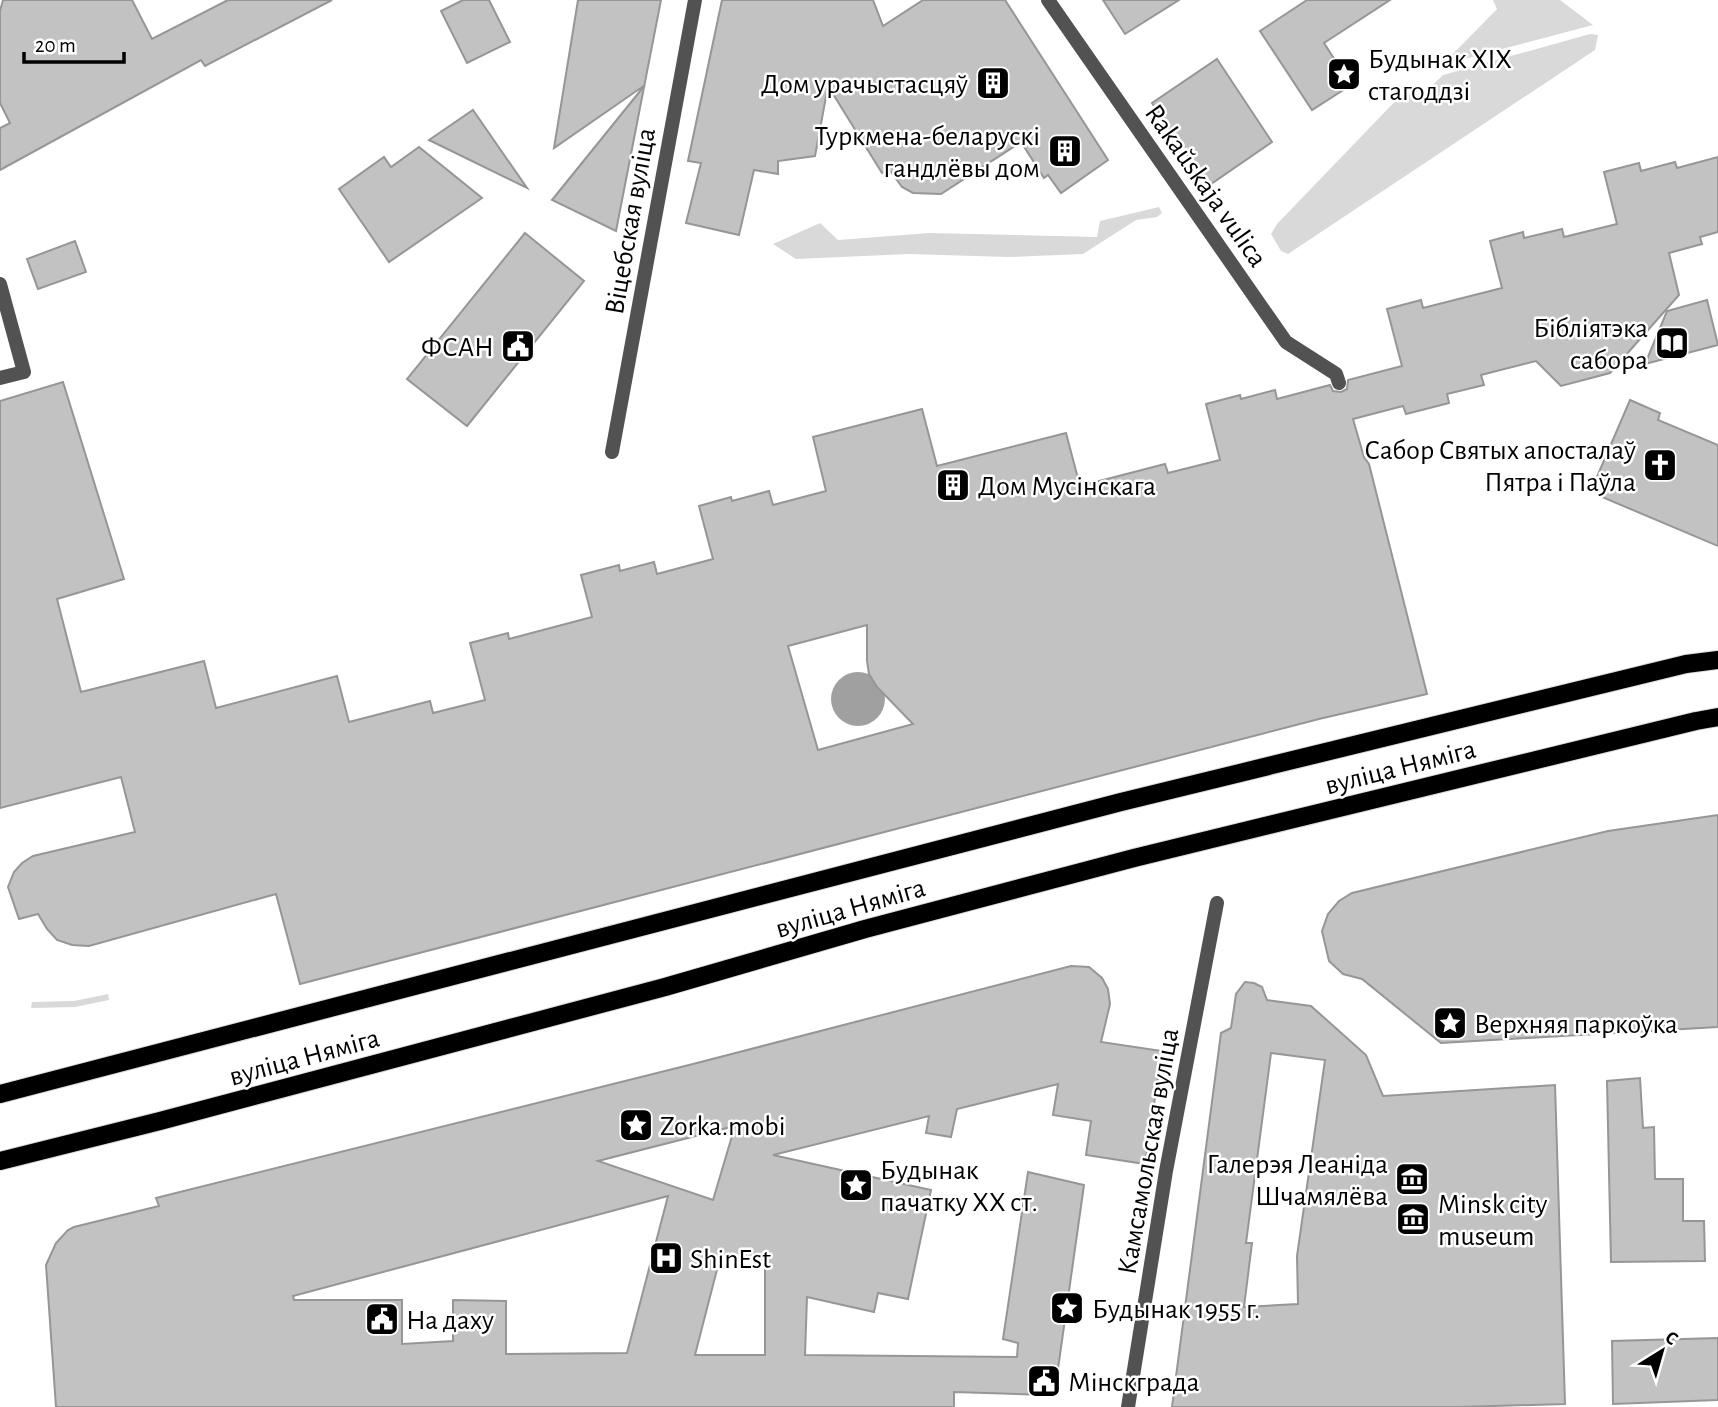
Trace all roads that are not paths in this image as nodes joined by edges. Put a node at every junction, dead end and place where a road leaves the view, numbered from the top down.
1 (695, 0) edge
2 (1048, 0) edge
3 (0, 284) edge
4 (0, 378) edge
5 (1339, 383) dead end
6 (612, 452) dead end
7 (1718, 660) edge
8 (1718, 718) edge
9 (1217, 903) dead end
10 (0, 1094) edge
11 (0, 1161) edge
12 (1128, 1407) edge

1 - 6 street, Віцебская вуліца
2 - 5 street, Rakaŭskaja vulica
3 - 4 street
7 - 10 main road, вуліца Няміга
8 - 11 main road, вуліца Няміга
9 - 12 street, Камсамольская вуліца

